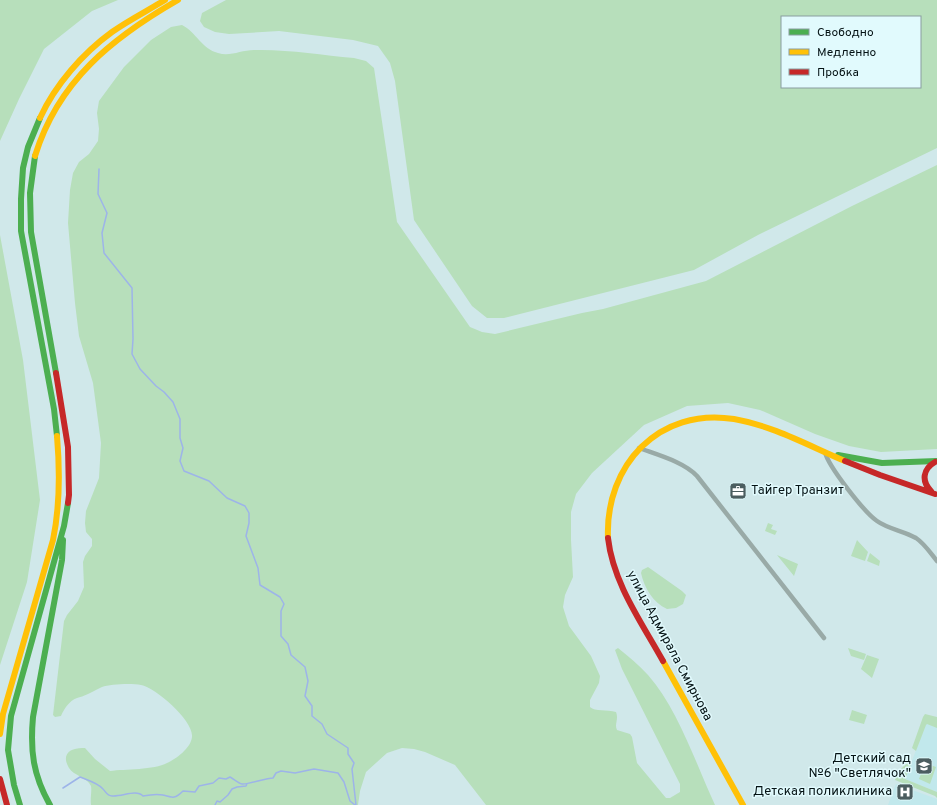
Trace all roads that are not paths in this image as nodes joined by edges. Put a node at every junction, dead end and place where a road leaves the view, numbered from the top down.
1 (165, 0) edge
2 (178, 0) edge
3 (640, 448) junction
4 (825, 452) junction
5 (937, 462) edge
6 (936, 494) edge
7 (64, 526) junction
8 (937, 561) edge
9 (824, 638) dead end
10 (0, 734) edge
11 (0, 778) edge
12 (7, 805) edge
13 (20, 805) edge
14 (50, 805) edge
15 (743, 805) edge

1 - 10 main road
2 - 7 main road
3 - 4 main road, улица Адмирала Смирнова
3 - 9 street
3 - 15 main road, улица Адмирала Смирнова
4 - 5 main road
4 - 6 main road, улица Адмирала Смирнова
4 - 8 street
5 - 6 main road
7 - 13 main road
7 - 14 main road
11 - 12 main road

